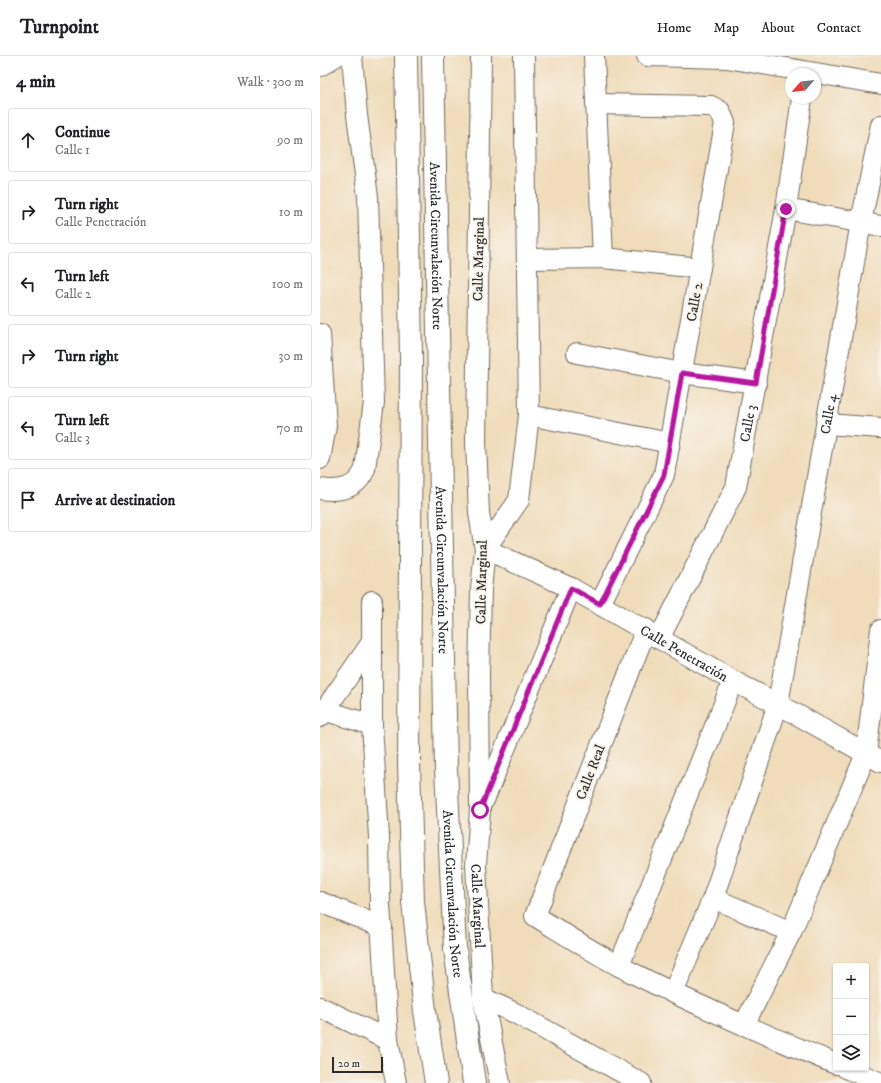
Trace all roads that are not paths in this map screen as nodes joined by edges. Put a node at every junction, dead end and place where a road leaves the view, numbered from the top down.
1 (336, 56) edge
2 (352, 56) edge
3 (406, 56) edge
4 (433, 56) edge
5 (481, 56) edge
6 (524, 56) edge
7 (594, 56) edge
8 (647, 56) edge
9 (320, 66) edge
10 (785, 69) edge
11 (821, 75) edge
12 (881, 84) edge
13 (596, 104) junction
14 (801, 104) edge
15 (881, 124) edge
16 (786, 209) junction
17 (861, 222) junction
18 (881, 226) edge
19 (603, 258) junction
20 (527, 259) junction
21 (700, 268) junction
22 (320, 334) edge
23 (577, 353) dead end
24 (682, 373) junction
25 (756, 383) junction
26 (529, 415) junction
27 (826, 424) junction
28 (881, 428) edge
29 (670, 443) junction
30 (320, 459) edge
31 (320, 490) edge
32 (485, 549) junction
33 (571, 588) junction
34 (372, 601) dead end
35 (600, 604) junction
36 (881, 630) edge
37 (653, 633) junction
38 (372, 642) junction
39 (733, 681) junction
40 (778, 704) junction
41 (322, 712) edge
42 (372, 725) junction
43 (873, 758) edge
44 (480, 810) junction
45 (713, 898) junction
46 (320, 902) edge
47 (382, 927) junction
48 (791, 932) junction
49 (619, 966) junction
50 (673, 993) junction
51 (483, 998) junction
52 (320, 1007) edge
53 (744, 1026) junction
54 (388, 1040) junction
55 (833, 1063) edge
56 (853, 1071) edge
57 (396, 1083) edge
58 (436, 1083) edge
59 (474, 1083) edge
60 (500, 1083) edge
61 (641, 1083) edge
62 (881, 1083) edge

1 - 9 street
2 - 31 street
3 - 58 highway, Avenida Circunvalación Norte
4 - 59 highway, Avenida Circunvalación Norte
5 - 32 street, Calle Marginal
6 - 20 street
7 - 13 street
8 - 10 street
11 - 12 street
13 - 19 street
13 - 21 street, Calle 2
14 - 16 street, Calle 3
15 - 17 street, Calle 4
16 - 17 street
16 - 25 street, Calle 3
17 - 18 street
17 - 27 street, Calle 4
19 - 20 street
19 - 21 street
20 - 26 street
21 - 24 street, Calle 2
22 - 30 street
23 - 24 street
24 - 25 street
24 - 29 street, Calle 2
25 - 37 street, Calle 3
26 - 29 street
26 - 32 street
27 - 28 street
27 - 40 street, Calle 4
29 - 35 street, Calle 2
32 - 33 street, Calle Penetración
32 - 44 street, Calle Marginal
33 - 35 street, Calle Penetración
33 - 44 street
34 - 38 street
35 - 37 street, Calle Penetración
36 - 43 street
37 - 39 street, Calle Penetración
37 - 49 street, Calle Real
38 - 41 street
38 - 42 street
39 - 40 street, Calle Penetración
39 - 49 street
40 - 43 street, Calle Penetración
40 - 45 street, Calle 4
41 - 42 street
42 - 47 street
43 - 48 street
44 - 51 street, Calle Marginal
45 - 48 street
45 - 50 street, Calle 4
46 - 47 street
47 - 54 street
48 - 53 street
49 - 50 street
50 - 53 street
51 - 60 street, Calle Marginal
51 - 61 street
52 - 54 street
53 - 55 street
54 - 57 street
56 - 62 street

